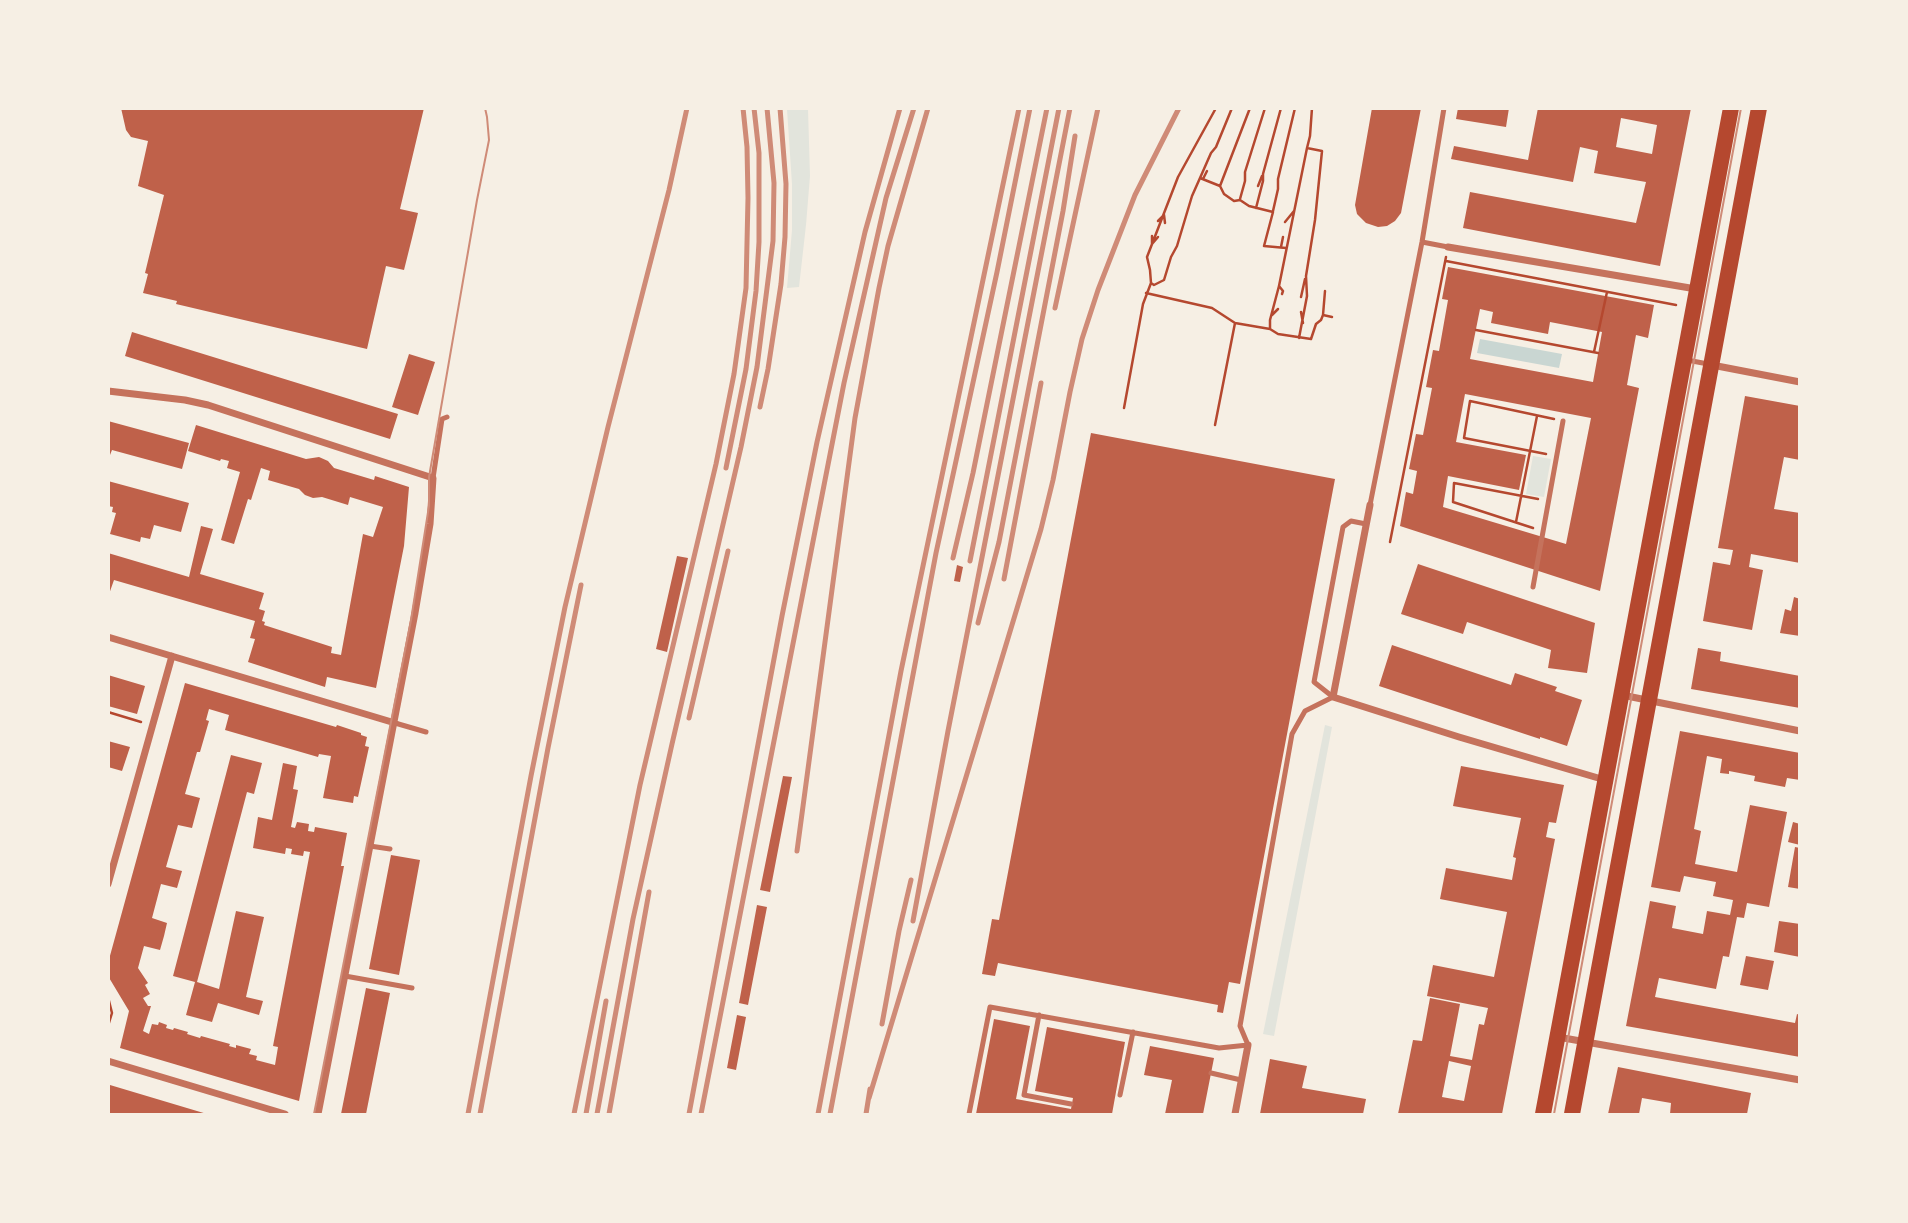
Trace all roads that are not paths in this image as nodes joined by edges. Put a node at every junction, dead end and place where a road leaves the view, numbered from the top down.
1 (1444, 108) edge
2 (1731, 108) edge
3 (1759, 108) edge
4 (1422, 242) junction
5 (1448, 247) joint
6 (1697, 289) junction
7 (1684, 359) junction
8 (1711, 365) junction
9 (1800, 382) edge
10 (108, 391) edge
11 (447, 417) dead end
12 (1563, 421) road end
13 (433, 478) junction
14 (1370, 505) joint
15 (1366, 524) junction
16 (1533, 587) dead end
17 (108, 637) edge
18 (172, 656) junction
19 (1621, 695) junction
20 (1334, 697) junction
21 (1649, 701) junction
22 (394, 723) junction
23 (1800, 731) edge
24 (426, 732) dead end
25 (1606, 780) junction
26 (370, 846) junction
27 (390, 849) dead end
28 (108, 884) edge
29 (345, 976) junction
30 (412, 988) dead end
31 (1039, 1015) junction
32 (1133, 1032) junction
33 (1558, 1037) junction
34 (1586, 1042) junction
35 (1248, 1045) junction
36 (108, 1061) edge
37 (1211, 1073) dead end
38 (1241, 1080) junction
39 (1800, 1080) edge
40 (1120, 1095) dead end
41 (1071, 1104) dead end
42 (285, 1115) edge
43 (318, 1115) edge
44 (969, 1115) edge
45 (1235, 1115) edge
46 (1543, 1115) edge
47 (1572, 1115) edge

1 - 4 lane
2 - 6 main road
3 - 8 main road
4 - 5 lane
4 - 14 lane
5 - 6 street
6 - 7 main road
7 - 8 lane
7 - 19 main road
8 - 9 street
8 - 21 main road
10 - 13 street
11 - 13 lane
12 - 16 lane
13 - 22 street
14 - 15 street
15 - 20 street
15 - 20 lane
17 - 18 street
18 - 22 street
18 - 28 street
19 - 21 street
19 - 25 main road
20 - 25 street
20 - 35 lane
21 - 23 street
21 - 34 main road
22 - 24 lane
22 - 26 street
25 - 33 main road
26 - 27 lane
26 - 29 street
29 - 30 lane
29 - 43 street
31 - 32 lane
31 - 41 lane
31 - 44 lane
32 - 35 lane
32 - 40 lane
33 - 34 street
33 - 46 main road
34 - 39 street
34 - 47 main road
35 - 38 street
36 - 42 street
37 - 38 lane
38 - 45 street

